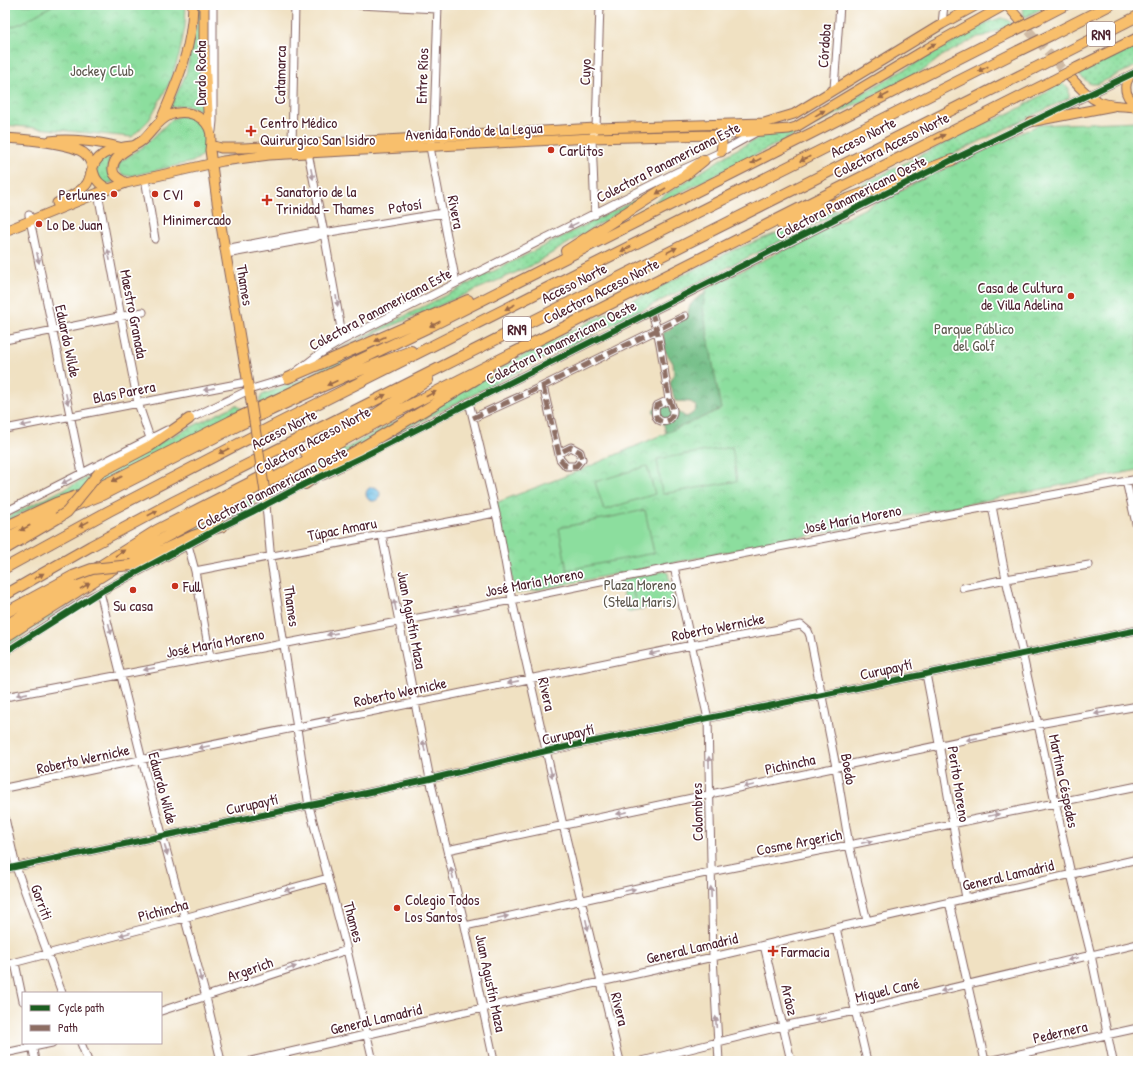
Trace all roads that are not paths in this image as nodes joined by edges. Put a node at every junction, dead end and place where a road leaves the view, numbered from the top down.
1 (193, 5) edge
2 (204, 5) edge
3 (213, 5) edge
4 (295, 5) edge
5 (359, 5) edge
6 (377, 5) edge
7 (600, 5) edge
8 (840, 5) edge
9 (944, 5) edge
10 (977, 5) edge
11 (1006, 5) edge
12 (1065, 5) edge
13 (1110, 5) edge
14 (437, 7) edge
15 (1138, 16) edge
16 (1020, 20) tunnel mouth
17 (942, 24) junction
18 (1138, 38) edge
19 (1138, 71) edge
20 (1070, 77) tunnel mouth
21 (1129, 77) junction
22 (834, 89) junction
23 (1088, 96) junction
24 (1113, 106) junction
25 (1138, 106) edge
26 (161, 121) junction
27 (1030, 122) junction
28 (764, 123) junction
29 (596, 128) junction
30 (209, 129) junction
31 (722, 130) junction
32 (757, 131) junction
33 (433, 137) junction
34 (5, 138) edge
35 (592, 138) junction
36 (47, 142) junction
37 (135, 145) junction
38 (211, 145) junction
39 (292, 145) junction
40 (119, 147) junction
41 (430, 147) junction
42 (721, 152) junction
43 (308, 154) junction
44 (704, 160) junction
45 (952, 160) junction
46 (212, 164) junction
47 (92, 168) junction
48 (194, 168) junction
49 (145, 178) junction
50 (126, 183) junction
51 (109, 189) junction
52 (98, 193) junction
53 (443, 213) junction
54 (595, 215) junction
55 (29, 217) junction
56 (5, 224) edge
57 (5, 231) edge
58 (324, 233) junction
59 (155, 239) dead end
60 (720, 249) junction
61 (226, 251) junction
62 (520, 281) junction
63 (456, 283) junction
64 (651, 311) junction
65 (143, 312) dead end
66 (685, 316) dead end
67 (121, 317) junction
68 (472, 326) junction
69 (657, 329) junction
70 (53, 330) junction
71 (543, 338) junction
72 (5, 340) edge
73 (343, 340) junction
74 (473, 351) junction
75 (288, 378) junction
76 (248, 386) junction
77 (543, 386) junction
78 (669, 400) dead end
79 (469, 402) junction
80 (138, 403) junction
81 (70, 416) junction
82 (473, 418) junction
83 (189, 419) junction
84 (5, 429) edge
85 (150, 438) junction
86 (559, 453) dead end
87 (82, 473) junction
88 (1138, 479) edge
89 (1126, 481) junction
90 (304, 484) junction
91 (266, 505) junction
92 (992, 506) junction
93 (5, 512) edge
94 (495, 513) junction
95 (223, 526) junction
96 (5, 527) edge
97 (1138, 532) edge
98 (382, 535) junction
99 (5, 539) edge
100 (188, 545) junction
101 (5, 549) edge
102 (270, 556) junction
103 (1089, 565) dead end
104 (674, 567) junction
105 (5, 568) edge
106 (195, 571) junction
107 (1006, 579) junction
108 (964, 588) dead end
109 (100, 592) junction
110 (5, 595) edge
111 (512, 600) junction
112 (5, 613) edge
113 (398, 621) junction
114 (801, 625) joint
115 (5, 626) edge
116 (1138, 630) edge
117 (5, 637) edge
118 (283, 643) junction
119 (692, 645) junction
120 (5, 652) edge
121 (1023, 654) junction
122 (210, 657) junction
123 (926, 674) junction
124 (121, 675) junction
125 (530, 679) junction
126 (822, 696) junction
127 (5, 697) edge
128 (415, 702) junction
129 (1138, 706) edge
130 (708, 719) junction
131 (1038, 724) junction
132 (297, 727) junction
133 (940, 745) junction
134 (546, 752) junction
135 (142, 760) junction
136 (836, 767) junction
137 (430, 779) junction
138 (1138, 786) edge
139 (5, 788) edge
140 (710, 794) junction
141 (1055, 803) junction
142 (309, 806) junction
143 (5, 818) edge
144 (952, 824) junction
145 (563, 825) junction
146 (163, 836) junction
147 (848, 845) junction
148 (447, 850) junction
149 (1138, 859) edge
150 (16, 867) junction
151 (5, 869) edge
152 (710, 872) junction
153 (1071, 874) junction
154 (328, 878) junction
155 (966, 898) junction
156 (581, 901) junction
157 (949, 902) junction
158 (184, 918) junction
159 (866, 921) junction
160 (465, 926) junction
161 (836, 928) junction
162 (1138, 944) edge
163 (764, 945) junction
164 (347, 950) junction
165 (48, 955) junction
166 (1090, 955) junction
167 (713, 957) junction
168 (15, 963) junction
169 (5, 965) edge
170 (600, 982) junction
171 (968, 985) junction
172 (62, 992) edge
173 (22, 997) edge
174 (206, 997) junction
175 (483, 1008) junction
176 (855, 1011) junction
177 (162, 1012) edge
178 (783, 1026) junction
179 (1138, 1028) edge
180 (367, 1034) junction
181 (1107, 1035) junction
182 (717, 1042) junction
183 (42, 1044) edge
184 (81, 1044) edge
185 (32, 1045) edge
186 (5, 1053) edge
187 (35, 1061) edge
188 (88, 1061) edge
189 (221, 1061) edge
190 (251, 1061) edge
191 (373, 1061) edge
192 (494, 1061) edge
193 (620, 1061) edge
194 (642, 1061) edge
195 (719, 1061) edge
196 (791, 1061) edge
197 (867, 1061) edge
198 (985, 1061) edge
199 (988, 1061) edge
200 (1113, 1061) edge

1 - 26 main road
2 - 30 main road, Thames
3 - 38 street, Dardo Rocha
4 - 39 street, Catamarca
5 - 6 street
6 - 14 street
7 - 29 street, Cuyo
8 - 22 street, Córdoba
9 - 17 street
10 - 17 main road, Avenida Fondo de la Legua
11 - 16 main road
32 -> 11 main road, Avenida Fondo de la Legua
12 -> 62 highway, bridge
13 -> 68 highway, Acceso Norte / RN9, bridge
14 - 33 street, Entre Ríos
74 -> 15 highway, Acceso Norte / RN9, bridge
17 - 22 main road, Avenida Fondo de la Legua
60 -> 18 highway, Colectora Acceso Norte, bridge
19 - 21 street, Colectora Panamericana Oeste
20 - 23 main road
21 - 23 street, Colectora Panamericana Oeste
21 - 25 main road
22 - 28 main road, Avenida Fondo de la Legua
23 - 24 main road
23 - 27 street, Colectora Panamericana Oeste
24 - 25 main road
24 - 27 main road
26 - 30 main road
26 - 37 main road
27 - 45 street, Colectora Panamericana Oeste
28 - 31 main road, Avenida Fondo de la Legua
28 - 32 street, Colectora Panamericana Este
29 - 31 main road, Avenida Fondo de la Legua
29 - 33 main road, Avenida Fondo de la Legua
29 - 35 street, Cuyo
30 - 38 main road, Thames
31 - 32 main road, Avenida Fondo de la Legua
31 - 35 main road, Avenida Fondo de la Legua
31 - 42 main road
32 - 42 street, Colectora Panamericana Este
33 - 39 main road, Avenida Fondo de la Legua
33 - 41 street, Entre Ríos
34 - 36 main road
35 - 41 main road, Avenida Fondo de la Legua
35 - 54 street
36 - 40 main road
36 - 47 main road
37 - 40 main road
37 - 50 main road
38 - 39 main road, Avenida Fondo de la Legua
38 - 46 main road, Thames
38 - 48 main road
39 - 43 street
40 - 47 main road
41 - 43 main road, Avenida Fondo de la Legua
41 - 53 street, Rivera
42 - 44 street, Colectora Panamericana Este
43 - 46 main road, Avenida Fondo de la Legua
43 -> 58 street
44 - 54 street, Colectora Panamericana Este
44 -> 62 highway
45 - 60 highway
45 - 64 street, Colectora Panamericana Oeste
46 - 48 main road, Avenida Fondo de la Legua
46 - 61 main road, Thames
47 - 51 main road
47 - 55 main road
48 - 49 main road, Avenida Fondo de la Legua
49 - 50 main road, Avenida Fondo de la Legua
49 - 59 street
50 - 51 main road
51 - 52 main road
52 - 55 main road
67 -> 52 street, Maestro Granada
53 - 58 street, Potosí
53 - 63 street, Rivera
54 -> 63 street, Colectora Panamericana Este
55 - 56 main road
55 - 57 main road
55 -> 70 street, Eduardo Wilde
58 - 61 street, Potosí
58 -> 73 street
60 - 71 highway, Colectora Acceso Norte
61 - 76 main road, Thames
62 -> 75 highway
62 -> 96 highway
63 - 73 street, Colectora Panamericana Este
64 - 69 street
64 - 79 street, Colectora Panamericana Oeste
65 - 67 street
66 - 69 street
67 - 70 street
67 - 80 street, Maestro Granada
68 -> 99 highway
68 -> 105 highway, Acceso Norte / RN9
69 - 77 street
69 - 78 street
70 - 72 street
70 -> 81 street, Eduardo Wilde
71 - 90 highway
117 -> 71 highway, Colectora Acceso Norte
73 - 75 street, Colectora Panamericana Este
110 -> 74 highway, Acceso Norte / RN9
115 -> 74 highway
75 - 76 street, Colectora Panamericana Este
76 -> 80 street, Blas Parera
76 - 83 street, Colectora Panamericana Este
76 - 91 main road, Thames, bridge
77 - 82 street
77 - 86 street
79 - 82 street, Rivera
79 - 90 street, Colectora Panamericana Oeste
80 - 81 street, Blas Parera
80 - 85 street, Maestro Granada
81 -> 84 street, Blas Parera
81 - 87 street, Eduardo Wilde
82 - 94 street, Rivera
83 - 85 street, Colectora Panamericana Este
83 - 101 highway, bridge
85 - 87 street, Colectora Panamericana Este
87 -> 93 street, Colectora Panamericana Este
88 - 89 street, José María Moreno
89 - 92 street, José María Moreno
89 - 97 street
90 - 91 street, Colectora Panamericana Oeste
91 - 95 street, Colectora Panamericana Oeste
91 - 102 street, Thames
92 - 104 street, José María Moreno
92 - 107 street, Martina Céspedes
94 - 98 street, Túpac Amaru
94 - 111 street, Rivera
95 - 100 street, Colectora Panamericana Oeste
95 - 112 highway, bridge
98 - 102 street, Túpac Amaru
113 -> 98 street, Juan Agustín Maza
100 - 106 street
100 - 109 street, Colectora Panamericana Oeste
102 - 106 street, Túpac Amaru
102 - 118 street, Thames
103 - 107 street
104 - 111 street, José María Moreno
104 - 119 street, Colombres
106 - 122 street
107 - 108 street
107 - 121 street, Martina Céspedes
109 - 120 street, Colectora Panamericana Oeste
109 -> 124 street, Eduardo Wilde
111 -> 113 street, José María Moreno
111 - 125 street, Rivera
113 -> 118 street, José María Moreno
113 - 128 street, Juan Agustín Maza
114 - 119 street, Roberto Wernicke
114 - 126 street, Boedo
116 - 121 street, Curupaytí
118 - 122 street, José María Moreno
118 - 132 street, Thames
119 -> 125 street, Roberto Wernicke
119 - 130 street, Colombres
121 - 123 street, Curupaytí
121 - 131 street, Martina Céspedes
122 -> 124 street, José María Moreno
123 - 126 street, Curupaytí
123 - 133 street, Perito Moreno
124 -> 127 street, José María Moreno
124 - 135 street, Eduardo Wilde
125 -> 128 street, Roberto Wernicke
125 - 134 street, Rivera
126 - 130 street, Curupaytí
126 - 136 street, Boedo
128 -> 132 street, Roberto Wernicke
137 -> 128 street, Juan Agustín Maza
129 -> 131 street, Pichincha
130 - 134 street, Curupaytí
140 -> 130 street, Colombres
131 -> 133 street, Pichincha
131 - 141 street, Martina Céspedes
132 -> 135 street, Roberto Wernicke
132 - 142 street, Thames
133 - 136 street, Pichincha
133 - 144 street, Perito Moreno
134 - 137 street, Curupaytí
134 -> 145 street, Rivera
135 - 139 street, Roberto Wernicke
135 - 146 street, Eduardo Wilde
136 -> 140 street, Pichincha
136 - 147 street, Boedo
137 - 142 street, Curupaytí
137 - 148 street, Juan Agustín Maza
138 - 141 street, Cosme Argerich
140 -> 145 street, Pichincha
140 - 152 street, Colombres
144 -> 141 street, Cosme Argerich
141 - 153 street, Martina Céspedes
142 - 146 street, Curupaytí
142 - 154 street, Thames
143 - 150 street, Gorriti
147 -> 144 street, Cosme Argerich
144 - 155 street, Perito Moreno
145 - 148 street, Pichincha
145 - 156 street, Rivera
146 - 150 street, Curupaytí
146 -> 158 street, Eduardo Wilde
147 - 152 street, Cosme Argerich
147 - 159 street, Boedo
160 -> 148 street, Juan Agustín Maza
149 - 153 street, General Lamadrid
150 - 151 street, Curupaytí
150 - 165 street, Gorriti
156 -> 152 street, Cosme Argerich
167 -> 152 street, Colombres
153 - 155 street, General Lamadrid
153 - 166 street, Martina Céspedes
154 -> 158 street, Pichincha
154 - 164 street, Thames
155 - 157 street, General Lamadrid
160 -> 156 street, Cosme Argerich
156 -> 170 street, Rivera
157 - 159 street, General Lamadrid
157 - 171 street
158 -> 165 street, Pichincha
158 -> 174 street, Eduardo Wilde
159 - 161 street, General Lamadrid
160 - 175 street, Juan Agustín Maza
161 - 163 street, General Lamadrid
161 - 176 street
162 - 166 street, Miguel Cané
163 - 167 street, General Lamadrid
163 - 178 street, Aráoz
174 -> 164 street, Argerich
164 - 180 street, Thames
165 - 168 street, Pichincha
165 - 172 street, Gorriti
166 -> 171 street, Miguel Cané
166 - 181 street, Martina Céspedes
167 - 170 street, General Lamadrid
182 -> 167 street, Colombres
168 - 169 street, Pichincha
168 - 173 street
170 - 175 street, General Lamadrid
170 - 193 street, Rivera
171 -> 176 street, Miguel Cané
171 - 198 street
174 - 177 street, Argerich
174 - 189 street, Eduardo Wilde
175 - 180 street, General Lamadrid
175 - 192 street, Juan Agustín Maza
176 -> 178 street, Miguel Cané
176 - 197 street
178 - 182 street, Miguel Cané
178 - 196 street, Aráoz
179 - 181 street, Pedernera
180 - 190 street, General Lamadrid
180 - 191 street, Thames
181 - 199 street, Pedernera
181 - 200 street, Martina Céspedes
182 - 194 street, Miguel Cané
182 - 195 street, Colombres
183 - 185 street
184 - 188 street
185 - 186 street
185 - 187 street

